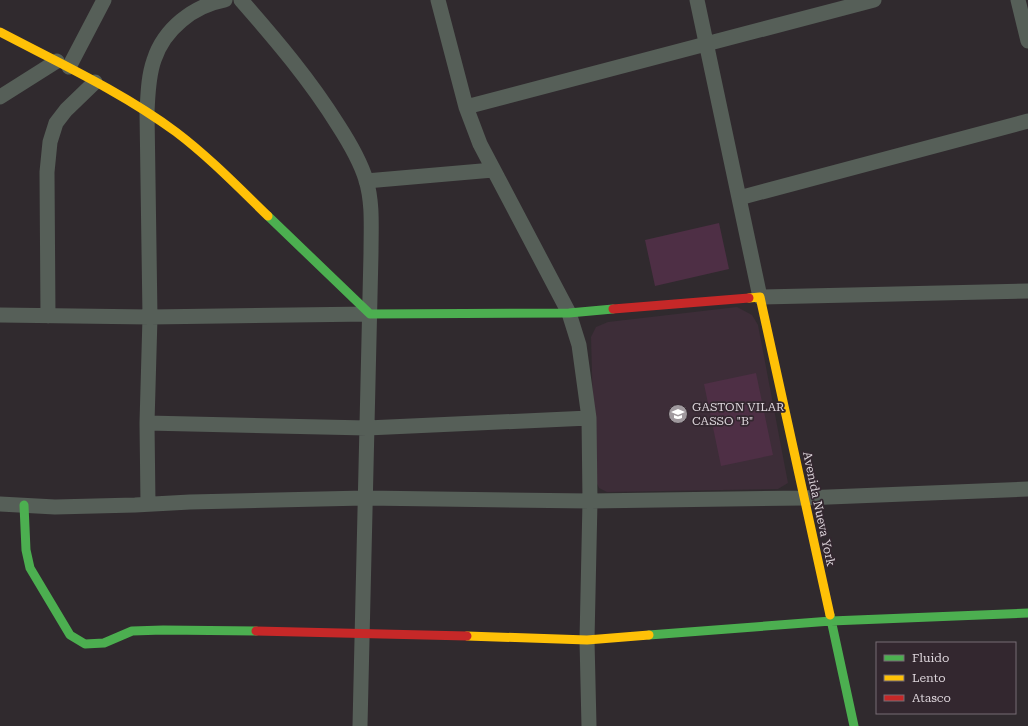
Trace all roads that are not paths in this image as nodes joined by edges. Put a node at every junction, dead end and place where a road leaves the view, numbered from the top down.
1 (104, 0) edge
2 (225, 0) edge
3 (241, 0) edge
4 (438, 0) edge
5 (696, 0) edge
6 (874, 0) edge
7 (1018, 0) edge
8 (0, 32) edge
9 (1028, 41) edge
10 (706, 43) junction
11 (63, 64) junction
12 (95, 82) junction
13 (0, 97) edge
14 (466, 107) junction
15 (147, 112) junction
16 (1028, 121) edge
17 (493, 170) junction
18 (366, 181) junction
19 (739, 198) junction
20 (1028, 291) edge
21 (760, 297) junction
22 (569, 313) junction
23 (370, 314) junction
24 (0, 315) edge
25 (48, 316) junction
26 (150, 317) junction
27 (589, 418) junction
28 (147, 423) junction
29 (367, 428) junction
30 (1028, 489) edge
31 (366, 498) junction
32 (804, 498) junction
33 (590, 501) junction
34 (0, 504) edge
35 (148, 504) junction
36 (24, 505) junction
37 (1028, 613) edge
38 (831, 621) junction
39 (362, 633) junction
40 (588, 640) junction
41 (360, 726) edge
42 (589, 726) edge
43 (854, 726) edge

1 - 11 street
2 - 15 street
3 - 18 street
4 - 14 street
5 - 10 street
6 - 10 street
7 - 9 street
8 - 11 street
10 - 14 street
10 - 19 street
11 - 12 street
11 - 13 street
12 - 15 street
12 - 25 street
14 - 17 street
15 - 23 street
15 - 26 street
16 - 19 street
17 - 18 street
17 - 22 street
18 - 23 street
19 - 21 street
20 - 21 street
21 - 22 street
21 - 32 street, Avenida Nueva York
22 - 23 street
22 - 27 street
23 - 26 street
23 - 29 street
24 - 25 street
25 - 26 street
26 - 28 street
27 - 29 street
27 - 33 street
28 - 29 street
28 - 35 street
29 - 31 street
30 - 32 street
31 - 33 street
31 - 35 street
31 - 39 street
32 - 33 street
32 - 38 street, Avenida Nueva York
33 - 40 street
34 - 36 street
35 - 36 street
36 - 39 street
37 - 38 street
38 - 40 street
38 - 43 street, Avenida Nueva York
39 - 40 street
39 - 41 street
40 - 42 street

